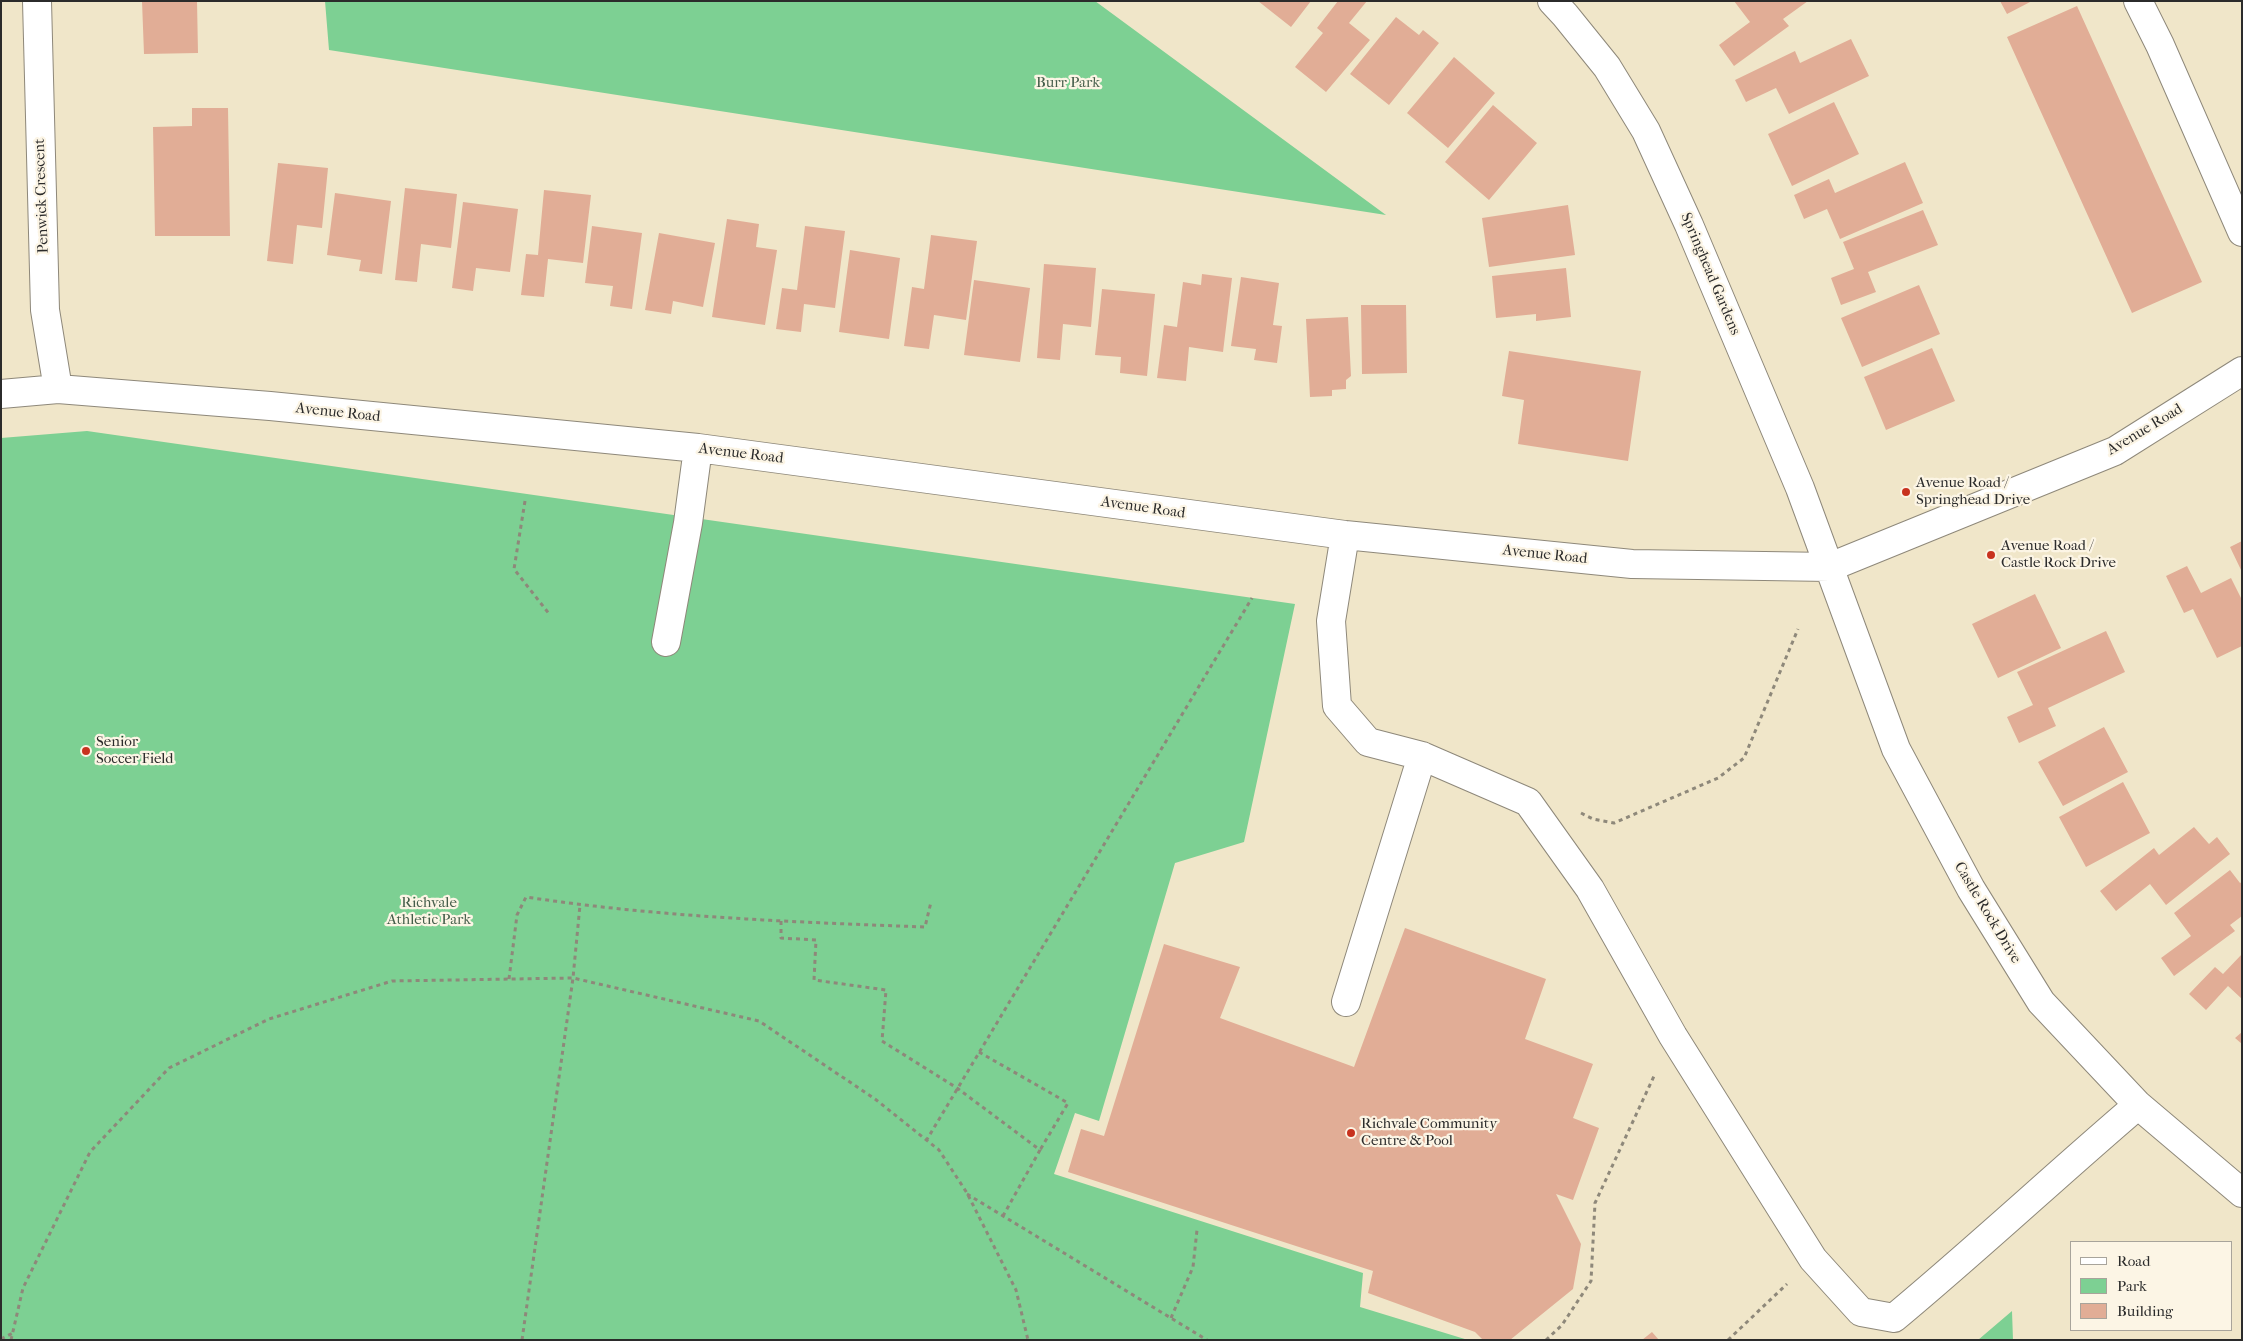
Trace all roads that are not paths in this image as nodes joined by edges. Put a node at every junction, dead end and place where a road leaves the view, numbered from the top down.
1 (37, 1) edge
2 (1552, 1) edge
3 (2138, 1) edge
4 (2242, 232) edge
5 (2242, 371) edge
6 (58, 389) junction
7 (1, 394) edge
8 (698, 448) junction
9 (1345, 535) junction
10 (1830, 567) junction
11 (666, 642) dead end
12 (1422, 756) junction
13 (1346, 1002) dead end
14 (2138, 1105) junction
15 (2242, 1193) edge

1 - 6 street, Penwick Crescent
2 - 10 street, Springhead Gardens
3 - 4 street
5 - 10 street, Avenue Road
6 - 7 street, Avenue Road
6 - 8 street, Avenue Road
8 - 9 street, Avenue Road
8 - 11 street
9 - 10 street, Avenue Road
9 - 12 street
10 - 14 street, Castle Rock Drive
12 - 13 street
12 - 14 street
14 - 15 street, Castle Rock Drive

